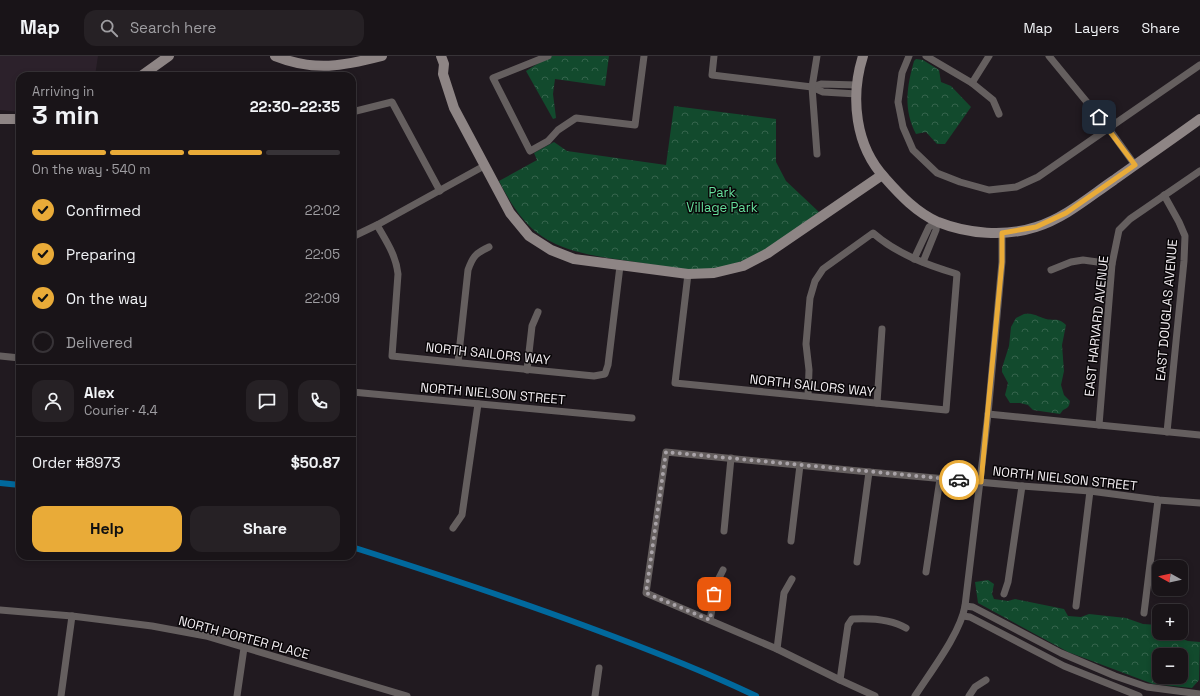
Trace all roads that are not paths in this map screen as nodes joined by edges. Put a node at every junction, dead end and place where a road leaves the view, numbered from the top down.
1 (169, 56) edge
2 (275, 56) edge
3 (382, 56) edge
4 (434, 56) edge
5 (441, 56) edge
6 (548, 56) edge
7 (644, 56) edge
8 (714, 56) edge
9 (817, 56) edge
10 (863, 56) edge
11 (909, 56) edge
12 (926, 56) edge
13 (989, 56) edge
14 (1051, 57) edge
15 (1200, 65) edge
16 (147, 72) edge
17 (443, 74) junction
18 (972, 83) junction
19 (812, 87) junction
20 (857, 90) junction
21 (356, 111) edge
22 (0, 112) edge
23 (999, 114) dead end
24 (16, 118) edge
25 (16, 118) edge
26 (0, 119) edge
27 (1200, 119) edge
28 (1109, 129) junction
29 (816, 154) dead end
30 (1135, 165) junction
31 (484, 166) junction
32 (1200, 170) edge
33 (882, 175) junction
34 (440, 190) junction
35 (1164, 195) junction
36 (937, 222) junction
37 (377, 225) junction
38 (1002, 233) junction
39 (356, 235) edge
40 (489, 247) dead end
41 (914, 259) junction
42 (923, 262) junction
43 (1112, 264) junction
44 (620, 266) junction
45 (1051, 270) dead end
46 (688, 274) junction
47 (538, 312) dead end
48 (882, 329) dead end
49 (0, 356) edge
50 (16, 358) edge
51 (458, 362) junction
52 (527, 370) junction
53 (356, 392) edge
54 (808, 396) junction
55 (877, 403) junction
56 (478, 404) junction
57 (988, 414) junction
58 (632, 418) dead end
59 (1098, 425) junction
60 (1167, 432) junction
61 (1200, 435) edge
62 (731, 458) junction
63 (800, 465) junction
64 (869, 472) junction
65 (940, 479) junction
66 (981, 482) junction
67 (1022, 486) junction
68 (1090, 491) junction
69 (1158, 500) junction
70 (1200, 503) edge
71 (454, 528) dead end
72 (724, 531) dead end
73 (791, 541) dead end
74 (857, 562) dead end
75 (723, 570) dead end
76 (926, 572) dead end
77 (792, 579) dead end
78 (1004, 594) dead end
79 (965, 606) junction
80 (1076, 606) dead end
81 (0, 610) edge
82 (1144, 613) dead end
83 (72, 616) junction
84 (963, 616) junction
85 (710, 620) junction
86 (906, 628) dead end
87 (244, 648) junction
88 (777, 649) junction
89 (599, 668) dead end
90 (840, 680) junction
91 (986, 680) dead end
92 (1136, 684) junction
93 (1200, 694) edge
94 (61, 696) edge
95 (237, 696) edge
96 (408, 696) edge
97 (595, 696) edge
98 (875, 696) edge
99 (916, 696) edge
100 (968, 696) edge
101 (1135, 696) edge

1 - 16 street
2 - 3 street
4 - 17 street
5 - 17 street
6 - 7 street
8 - 19 street
9 - 19 street
10 - 20 street
11 - 28 street
12 - 18 street
13 - 18 street
14 - 28 street
15 - 28 street
17 - 31 street
18 - 23 street
19 - 20 street
19 - 29 street
20 - 33 street
21 - 34 street
22 - 24 street
25 - 26 street
27 - 30 street
28 - 30 street
30 - 38 street
31 - 34 street
31 - 44 street
32 - 35 street
33 - 36 street
33 - 46 street
34 - 37 street
35 - 43 street, EAST HARVARD AVENUE
35 - 60 street, EAST DOUGLAS AVENUE
36 - 38 street
36 - 41 street
36 - 42 street
37 - 39 street
37 - 51 street, NORTH SAILORS WAY
38 - 57 street
40 - 51 street
41 - 42 street
41 - 54 street
42 - 55 street, NORTH SAILORS WAY
43 - 45 street
43 - 59 street, EAST HARVARD AVENUE
44 - 46 street
44 - 52 street, NORTH SAILORS WAY
46 - 54 street, NORTH SAILORS WAY
47 - 52 street
48 - 55 street
49 - 50 street
51 - 52 street, NORTH SAILORS WAY
53 - 56 street, NORTH NIELSON STREET
54 - 55 street, NORTH SAILORS WAY
56 - 58 street, NORTH NIELSON STREET
56 - 71 street
57 - 59 street
57 - 66 street
59 - 60 street
60 - 61 street
62 - 63 street, NORTH NIELSON STREET
62 - 72 street
62 - 85 street, NORTH NIELSON STREET
63 - 64 street, NORTH NIELSON STREET
63 - 73 street
64 - 65 street, NORTH NIELSON STREET
64 - 74 street
65 - 66 street, NORTH NIELSON STREET
65 - 76 street
66 - 67 street, NORTH NIELSON STREET
66 - 79 street
67 - 68 street, NORTH NIELSON STREET
67 - 78 street
68 - 69 street, NORTH NIELSON STREET
68 - 80 street
69 - 70 street, NORTH NIELSON STREET
69 - 82 street
75 - 85 street
77 - 88 street
79 - 84 street
79 - 92 street
81 - 83 street, NORTH PORTER PLACE
83 - 87 street, NORTH PORTER PLACE
83 - 94 street
84 - 99 street
84 - 101 street
85 - 88 street
86 - 90 street
87 - 95 street
87 - 96 street, NORTH PORTER PLACE
88 - 90 street
89 - 97 street
90 - 98 street
91 - 100 street
92 - 93 street
92 - 101 street

